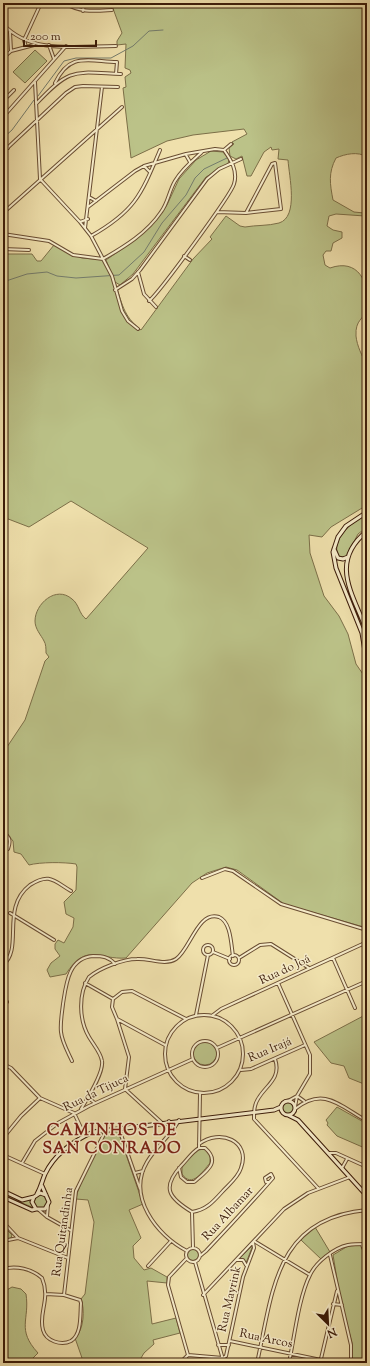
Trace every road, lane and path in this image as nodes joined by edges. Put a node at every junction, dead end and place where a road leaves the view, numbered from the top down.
1 (41, 3) edge
2 (66, 3) edge
3 (84, 3) edge
4 (112, 10) dead end
5 (83, 11) junction
6 (3, 24) edge
7 (9, 31) junction
8 (14, 35) junction
9 (11, 38) junction
10 (24, 40) junction
11 (35, 44) junction
12 (49, 45) junction
13 (66, 46) junction
14 (116, 46) dead end
15 (26, 47) junction
16 (11, 51) junction
17 (3, 58) edge
18 (54, 59) junction
19 (116, 74) junction
20 (121, 74) dead end
21 (35, 82) junction
22 (54, 85) junction
23 (102, 87) junction
24 (118, 87) dead end
25 (14, 90) dead end
26 (3, 102) edge
27 (36, 104) junction
28 (122, 107) dead end
29 (3, 118) edge
30 (36, 121) junction
31 (97, 130) junction
32 (3, 143) edge
33 (231, 144) dead end
34 (8, 148) junction
35 (160, 150) dead end
36 (204, 150) junction
37 (224, 150) junction
38 (3, 152) edge
39 (186, 154) junction
40 (241, 159) dead end
41 (154, 162) junction
42 (190, 162) junction
43 (233, 163) junction
44 (144, 166) junction
45 (151, 172) junction
46 (40, 179) junction
47 (89, 197) junction
48 (96, 200) junction
49 (88, 207) junction
50 (220, 208) junction
51 (217, 212) junction
52 (3, 213) edge
53 (226, 213) junction
54 (246, 213) junction
55 (88, 219) junction
56 (80, 222) junction
57 (85, 229) junction
58 (3, 234) edge
59 (91, 236) junction
60 (3, 248) edge
61 (29, 250) dead end
62 (184, 256) junction
63 (103, 259) junction
64 (190, 260) dead end
65 (138, 272) junction
66 (115, 290) junction
67 (149, 301) junction
68 (156, 307) dead end
69 (138, 329) dead end
70 (366, 513) edge
71 (367, 531) edge
72 (334, 548) junction
73 (349, 556) junction
74 (367, 632) edge
75 (367, 663) edge
76 (3, 832) edge
77 (4, 850) edge
78 (202, 878) dead end
79 (71, 891) dead end
80 (10, 913) junction
81 (367, 930) edge
82 (54, 940) dead end
83 (367, 942) edge
84 (213, 952) junction
85 (208, 955) junction
86 (233, 956) junction
87 (239, 958) junction
88 (333, 958) junction
89 (230, 959) junction
90 (115, 964) junction
91 (3, 966) edge
92 (309, 968) junction
93 (367, 981) edge
94 (85, 983) junction
95 (278, 983) junction
96 (347, 990) junction
97 (3, 995) edge
98 (114, 999) junction
99 (3, 1008) edge
100 (355, 1008) dead end
101 (291, 1015) junction
102 (196, 1016) junction
103 (213, 1016) junction
104 (117, 1019) junction
105 (186, 1019) junction
106 (125, 1024) junction
107 (120, 1029) junction
108 (240, 1037) junction
109 (305, 1045) junction
110 (166, 1046) junction
111 (217, 1048) junction
112 (193, 1059) junction
113 (275, 1059) junction
114 (72, 1061) dead end
115 (3, 1064) edge
116 (168, 1069) junction
117 (241, 1070) junction
118 (125, 1089) junction
119 (200, 1093) junction
120 (297, 1096) junction
121 (88, 1097) junction
122 (40, 1098) junction
123 (288, 1101) junction
124 (305, 1101) junction
125 (95, 1103) junction
126 (281, 1107) junction
127 (81, 1109) junction
128 (294, 1109) junction
129 (274, 1110) junction
130 (254, 1112) junction
131 (282, 1112) junction
132 (74, 1113) junction
133 (288, 1115) junction
134 (200, 1117) junction
135 (179, 1120) junction
136 (298, 1120) junction
137 (169, 1121) junction
138 (367, 1121) edge
139 (161, 1122) junction
140 (119, 1128) junction
141 (106, 1129) junction
142 (174, 1129) junction
143 (85, 1136) junction
144 (3, 1138) edge
145 (199, 1144) junction
146 (199, 1148) junction
147 (329, 1153) junction
148 (3, 1155) edge
149 (348, 1159) junction
150 (22, 1163) junction
151 (367, 1167) edge
152 (179, 1168) junction
153 (342, 1168) junction
154 (143, 1171) junction
155 (135, 1173) junction
156 (45, 1174) junction
157 (142, 1176) junction
158 (136, 1177) junction
159 (350, 1177) junction
160 (269, 1182) junction
161 (42, 1186) junction
162 (318, 1188) junction
163 (3, 1191) edge
164 (140, 1191) junction
165 (37, 1194) junction
166 (46, 1195) junction
167 (367, 1196) edge
168 (3, 1197) edge
169 (34, 1197) junction
170 (48, 1205) junction
171 (38, 1209) junction
172 (367, 1210) edge
173 (192, 1212) junction
174 (47, 1217) junction
175 (3, 1222) edge
176 (70, 1230) junction
177 (18, 1238) junction
178 (3, 1241) edge
179 (172, 1241) junction
180 (254, 1242) junction
181 (362, 1244) junction
182 (367, 1244) edge
183 (193, 1248) junction
184 (187, 1251) junction
185 (330, 1255) junction
186 (200, 1256) junction
187 (367, 1257) edge
188 (68, 1258) junction
189 (186, 1259) junction
190 (236, 1260) junction
191 (284, 1260) junction
192 (195, 1262) junction
193 (148, 1266) dead end
194 (246, 1266) junction
195 (3, 1269) edge
196 (310, 1275) junction
197 (337, 1291) junction
198 (46, 1294) junction
199 (64, 1295) junction
200 (203, 1295) junction
201 (333, 1304) junction
202 (342, 1305) junction
203 (230, 1341) junction
204 (218, 1345) junction
205 (229, 1345) junction
206 (260, 1347) junction
207 (291, 1354) junction
208 (188, 1355) junction
209 (223, 1358) junction
210 (320, 1362) edge
211 (180, 1363) edge
212 (224, 1363) edge
213 (257, 1363) edge
214 (289, 1363) edge
215 (351, 1363) edge

1 - 10 street
2 - 5 street
3 - 5 street
4 - 5 street
6 - 7 street
7 - 8 street
7 - 9 street
8 - 9 street
8 - 10 street
9 - 16 street
10 - 11 street
10 - 15 street
11 - 12 street
11 - 15 street
12 - 13 street
12 - 18 street
13 - 14 street
13 - 18 street
15 - 16 street
16 - 17 street
18 - 21 street
19 - 20 street
19 - 22 street
19 - 22 street
21 - 27 street
21 - 29 street
22 - 27 street
23 - 24 street
23 - 30 street
23 - 31 street
25 - 26 street
27 - 30 street
28 - 31 street
30 - 34 street
30 - 46 street
31 - 46 street
31 - 47 street
32 - 34 street
33 - 37 street
34 - 38 street
35 - 41 street
36 - 37 street
36 - 39 street
36 - 42 street
37 - 43 street
39 - 41 street
39 - 42 street
40 - 43 street
41 - 44 street
41 - 45 street
42 - 63 street
43 - 50 street
43 - 65 street
44 - 45 street
44 - 48 street
45 - 59 street
46 - 52 street
46 - 56 street
47 - 48 street
47 - 49 street
48 - 49 street
49 - 55 street
50 - 51 street
50 - 53 street
51 - 53 street
51 - 62 street
53 - 54 street
54 - 54 street
55 - 56 street
55 - 57 street
56 - 57 street
57 - 59 street
58 - 63 street
59 - 63 street
60 - 61 street
62 - 64 street
62 - 67 street
63 - 66 street
65 - 66 street
65 - 67 street
66 - 69 street
67 - 68 street
70 - 72 street
71 - 73 street
72 - 73 street
72 - 75 street
73 - 74 street
76 - 77 street
78 - 81 street
79 - 80 street
80 - 82 street
80 - 91 street
83 - 88 street, Rua do Joá
84 - 85 street
84 - 85 street
84 - 89 street
85 - 102 street
86 - 87 street
86 - 89 street
86 - 90 street
87 - 89 street
87 - 92 street
88 - 92 street, Rua do Joá
88 - 96 street
90 - 94 street
90 - 114 street
92 - 95 street, Rua do Joá
93 - 96 street
94 - 98 street
94 - 121 street
95 - 101 street
95 - 103 street, Rua do Joá
96 - 100 street
96 - 101 street
97 - 99 street
98 - 104 street
98 - 105 street
101 - 108 street
101 - 109 street
102 - 103 street
102 - 105 street
103 - 108 street
104 - 106 street
104 - 107 street
105 - 110 street
106 - 107 street
106 - 110 street
107 - 118 street
108 - 111 street
108 - 117 street
109 - 113 street, Rua Irajá
109 - 120 street
110 - 116 street
111 - 112 street
111 - 112 street
112 - 116 street, Rua da Tijuca
113 - 117 street, Rua Irajá
113 - 130 street
115 - 122 street
116 - 118 street, Rua da Tijuca
116 - 119 street
117 - 119 street
118 - 125 street, Rua da Tijuca
118 - 139 street
119 - 134 street
120 - 123 street
120 - 124 street
120 - 128 street
121 - 125 street
121 - 127 street
122 - 132 street
122 - 144 street
123 - 126 street
123 - 128 street
124 - 128 street
124 - 138 street
125 - 127 street, Rua da Tijuca
126 - 129 street
126 - 131 street
127 - 132 street, Rua da Tijuca
128 - 133 street
128 - 136 street
129 - 130 street
129 - 131 street
130 - 134 street
130 - 162 street
131 - 133 street
132 - 143 street
132 - 150 street, Rua da Tijuca
133 - 136 street
134 - 135 street
134 - 145 street
135 - 137 street
135 - 142 street
136 - 147 street
137 - 139 street
137 - 142 street
139 - 140 street
140 - 141 street
140 - 155 street
141 - 143 street
141 - 176 street, Rua Quitandinha
142 - 154 street
143 - 156 street
145 - 146 street
145 - 173 street
146 - 152 street
146 - 152 street
147 - 149 street
147 - 153 street
148 - 150 street
149 - 151 street
149 - 153 street
150 - 156 street
152 - 173 street
153 - 159 street
154 - 155 street
154 - 157 street
155 - 158 street
156 - 161 street
157 - 158 street
157 - 164 street
158 - 164 street
159 - 162 street
159 - 167 street
160 - 160 street, Rua Albamar
160 - 186 street, Rua Albamar
161 - 165 street
161 - 166 street
162 - 180 street
163 - 169 street
164 - 179 street
165 - 166 street
165 - 169 street
166 - 170 street
168 - 171 street
169 - 171 street
170 - 171 street
170 - 174 street
171 - 174 street
172 - 191 street
173 - 183 street
174 - 176 street
175 - 177 street
176 - 188 street, Rua Quitandinha
177 - 178 street
177 - 188 street
179 - 184 street
179 - 193 street
180 - 190 street
180 - 191 street
180 - 194 street, Rua Mayrink
181 - 182 street
181 - 185 street
181 - 187 street
183 - 184 street
183 - 186 street
184 - 189 street
185 - 196 street
185 - 197 street
186 - 192 street
188 - 199 street, Rua Quitandinha
189 - 192 street
189 - 208 street
190 - 194 street
190 - 200 street
191 - 196 street
191 - 206 street
192 - 200 street
194 - 203 street, Rua Mayrink
195 - 198 street
196 - 207 street
197 - 201 street
197 - 202 street
198 - 199 street
198 - 199 street
200 - 204 street
201 - 202 street
201 - 210 street
202 - 215 street
203 - 205 street, Rua Mayrink
203 - 206 street, Rua Arcos
204 - 205 street
204 - 209 street
205 - 209 street, Rua Mayrink
206 - 207 street, Rua Arcos
206 - 213 street
207 - 210 street, Rua Arcos
207 - 214 street
208 - 209 street
208 - 211 street
209 - 212 street

